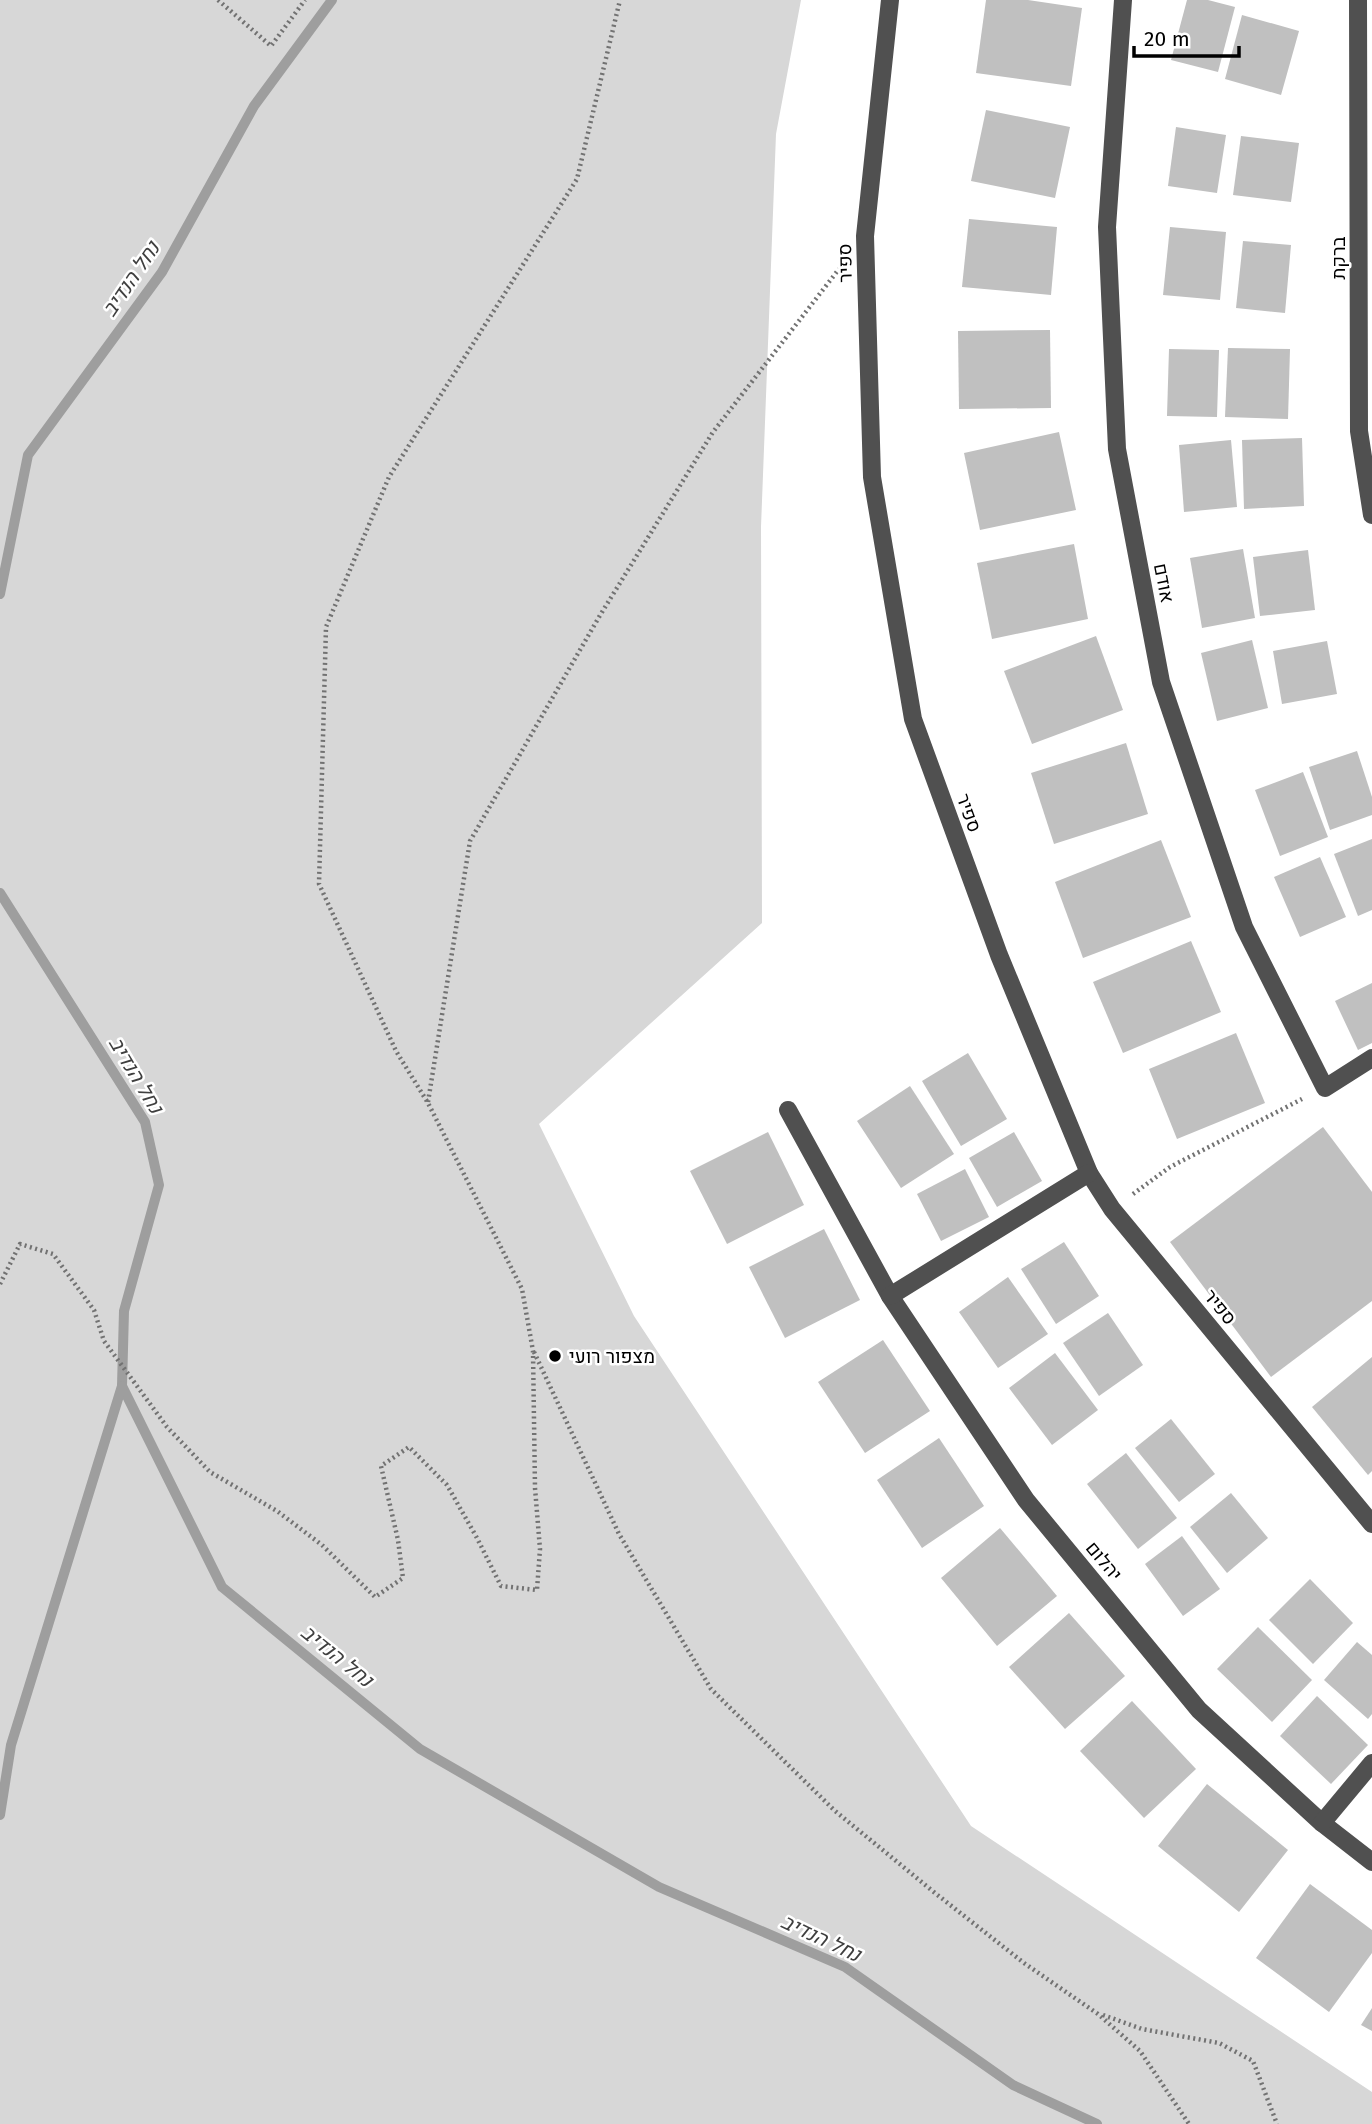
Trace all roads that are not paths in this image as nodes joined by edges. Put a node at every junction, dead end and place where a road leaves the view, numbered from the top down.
1 (890, 0) edge
2 (1124, 0) edge
3 (1358, 0) edge
4 (1365, 430) edge
5 (1372, 515) edge
6 (1372, 1058) edge
7 (788, 1110) dead end
8 (1089, 1173) junction
9 (890, 1296) junction
10 (1372, 1524) edge
11 (1372, 1763) edge
12 (1322, 1823) junction
13 (1372, 1862) edge

1 - 8 street, ספיר
2 - 6 street, אודם
3 - 4 street, ברקת
4 - 5 street, ברקת
7 - 9 street, יהלום
8 - 9 street
8 - 10 street, ספיר
9 - 12 street, יהלום
11 - 12 street
12 - 13 street, יהלום

